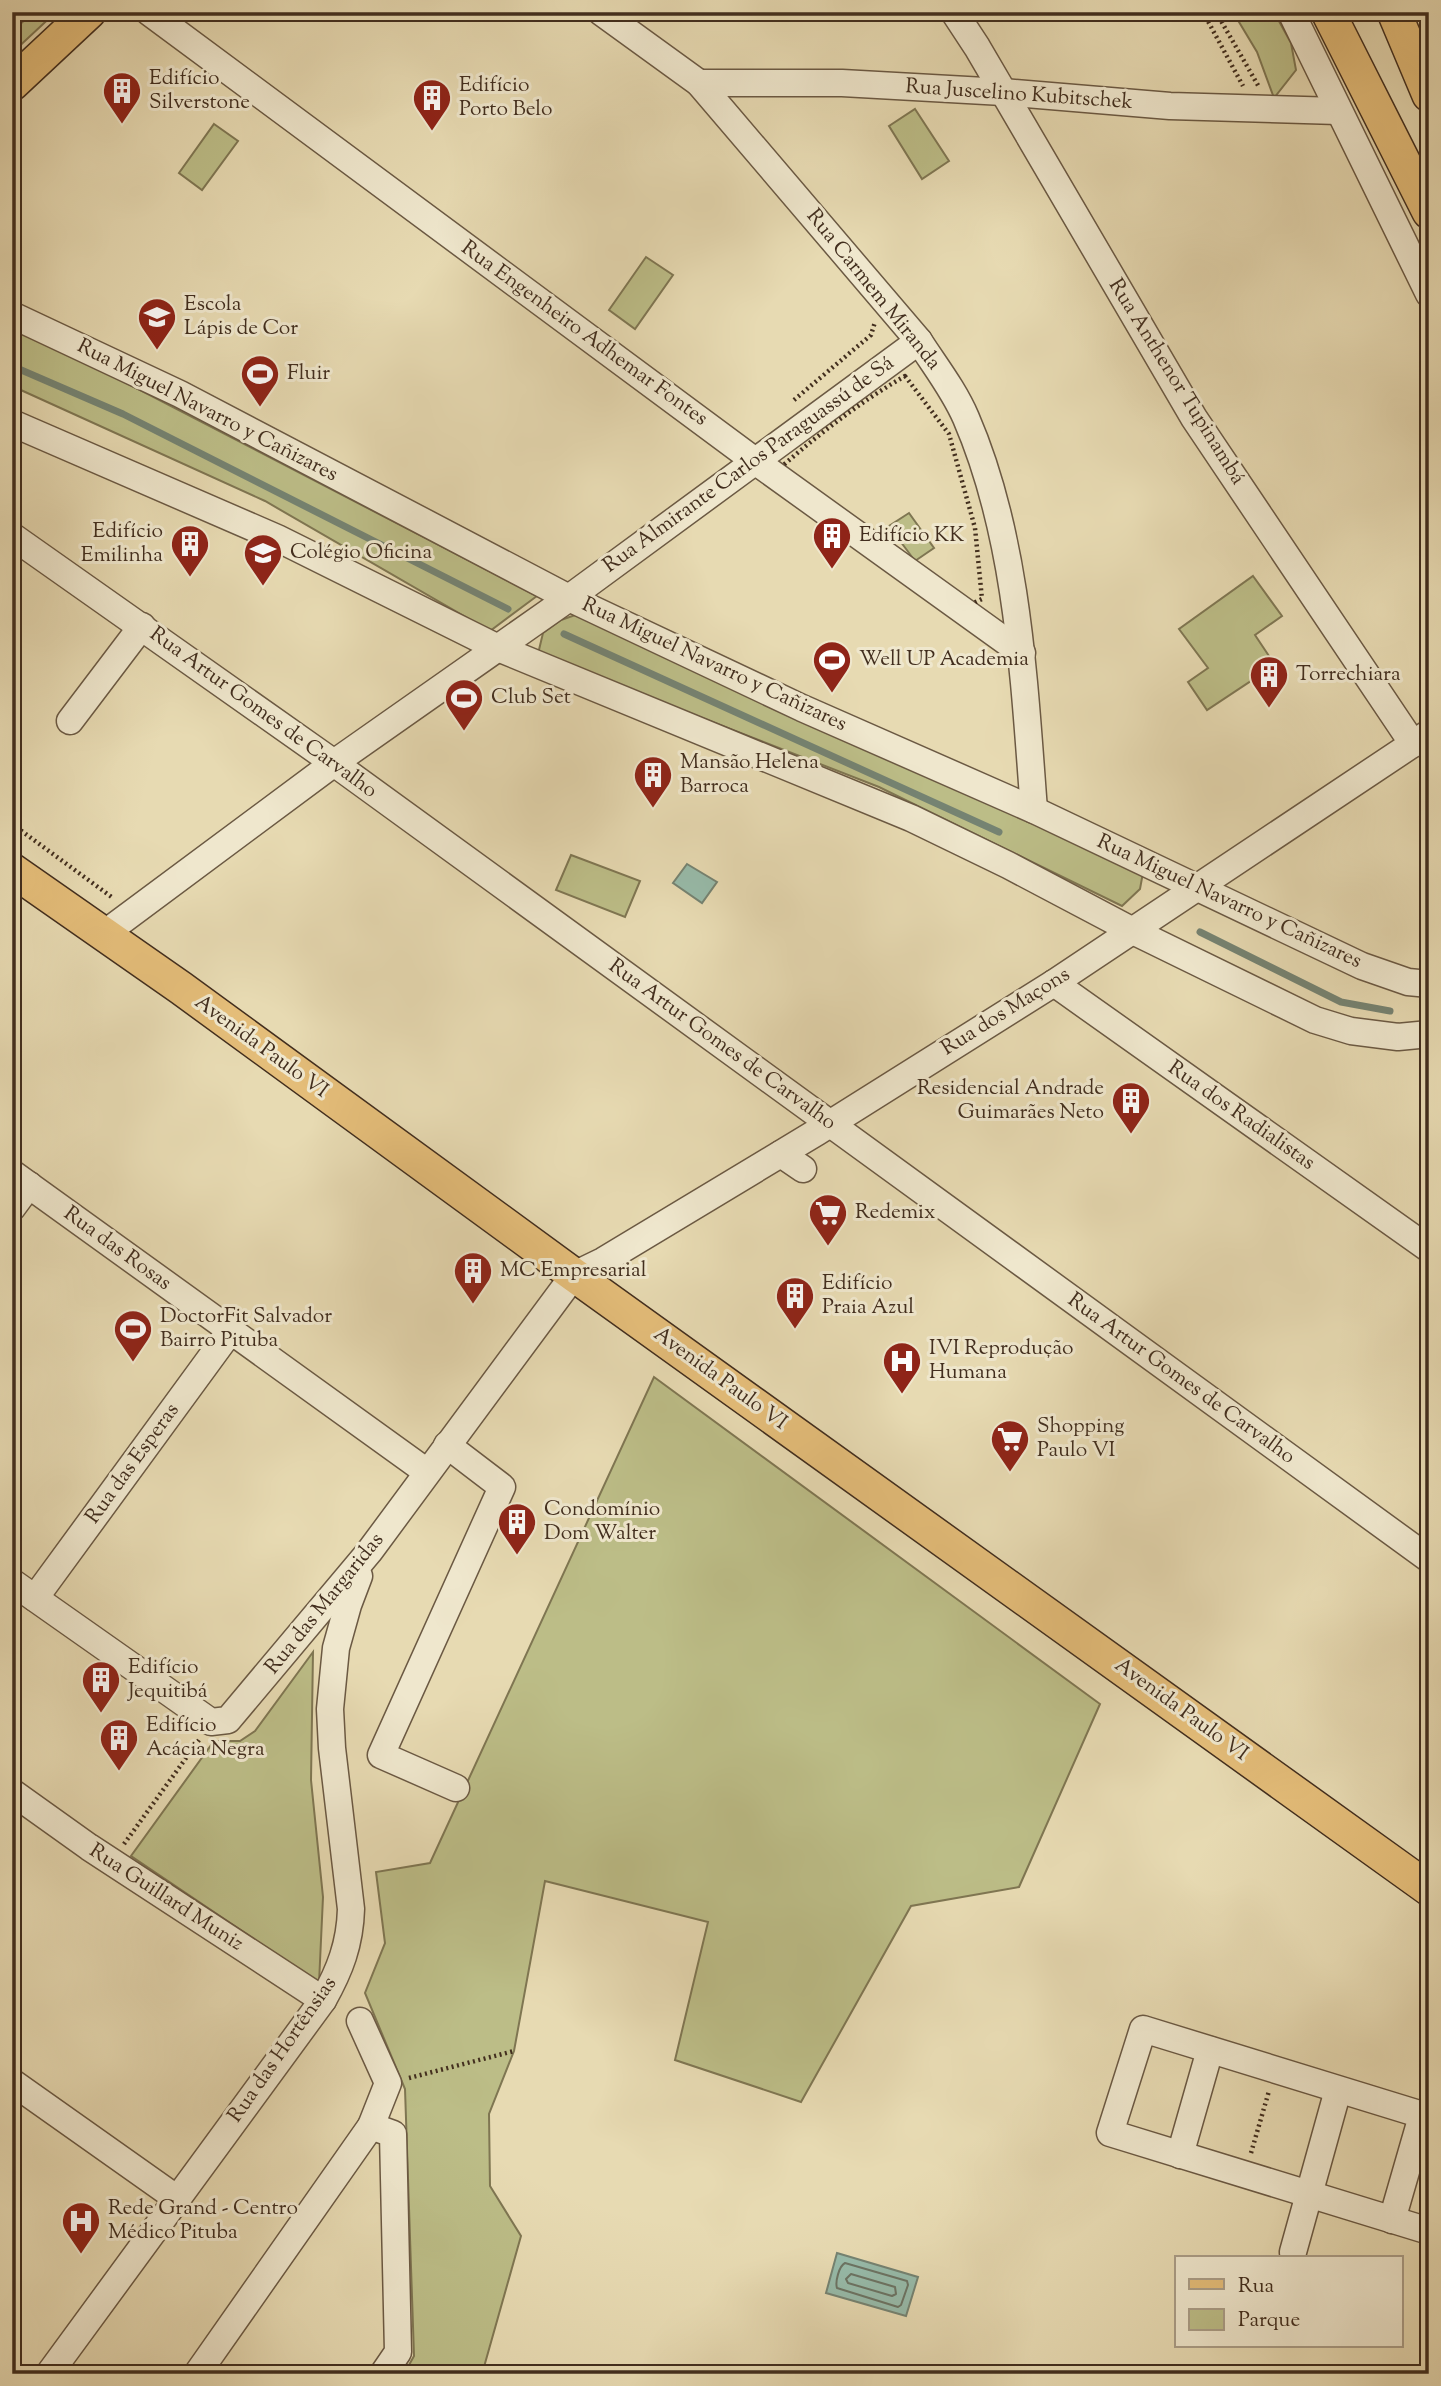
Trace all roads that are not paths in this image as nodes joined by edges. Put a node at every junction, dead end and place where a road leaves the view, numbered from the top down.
1 (89, 12) edge
2 (149, 12) edge
3 (601, 12) edge
4 (954, 12) edge
5 (1291, 12) edge
6 (1394, 12) edge
7 (1331, 20) edge
8 (699, 83) junction
9 (12, 84) edge
10 (1003, 92) junction
11 (1429, 95) edge
12 (1338, 111) junction
13 (1429, 212) edge
14 (1429, 294) edge
15 (12, 315) edge
16 (919, 341) junction
17 (12, 423) edge
18 (768, 464) junction
19 (12, 536) edge
20 (569, 598) junction
21 (142, 626) junction
22 (498, 648) junction
23 (1022, 653) junction
24 (70, 721) dead end
25 (1421, 738) edge
26 (334, 764) junction
27 (1034, 810) junction
28 (12, 870) edge
29 (1199, 886) junction
30 (1133, 931) junction
31 (104, 934) junction
32 (1054, 983) junction
33 (1429, 984) edge
34 (1429, 1034) edge
35 (830, 1123) junction
36 (781, 1154) junction
37 (803, 1169) dead end
38 (21, 1179) edge
39 (12, 1208) edge
40 (1429, 1249) edge
41 (574, 1275) junction
42 (231, 1330) junction
43 (447, 1445) junction
44 (427, 1472) junction
45 (369, 1552) junction
46 (1429, 1559) edge
47 (12, 1582) edge
48 (34, 1598) junction
49 (456, 1788) dead end
50 (12, 1792) edge
51 (1429, 1889) edge
52 (323, 2000) junction
53 (360, 2021) dead end
54 (1210, 2050) junction
55 (12, 2082) edge
56 (1338, 2090) junction
57 (1426, 2117) edge
58 (371, 2126) junction
59 (1180, 2155) junction
60 (1309, 2194) junction
61 (176, 2198) junction
62 (1392, 2220) junction
63 (1429, 2231) edge
64 (1293, 2252) dead end
65 (49, 2374) edge
66 (197, 2374) edge
67 (383, 2374) edge

1 - 9 main road
2 - 18 street, Rua Engenheiro Adhemar Fontes
3 - 8 street, Rua Carmem Miranda
4 - 10 street, Rua Anthenor Tupinambá
5 - 12 street
6 - 11 main road
7 - 13 main road
8 - 10 street, Rua Juscelino Kubitschek
8 - 16 street, Rua Carmem Miranda
10 - 12 street, Rua Juscelino Kubitschek
10 - 25 street, Rua Anthenor Tupinambá
12 - 14 street
15 - 20 street, Rua Miguel Navarro y Cañizares
16 - 18 street, Rua Almirante Carlos Paraguassú de Sá
16 - 23 street, Rua Carmem Miranda
17 - 22 street
18 - 20 street, Rua Almirante Carlos Paraguassú de Sá
18 - 23 street, Rua Engenheiro Adhemar Fontes
19 - 21 street, Rua Artur Gomes de Carvalho
20 - 22 street, Rua Almirante Carlos Paraguassú de Sá
20 - 27 street, Rua Miguel Navarro y Cañizares
21 - 24 street
21 - 26 street, Rua Artur Gomes de Carvalho
22 - 26 street, Rua Almirante Carlos Paraguassú de Sá
22 - 30 street
23 - 27 street, Rua Carmem Miranda
25 - 29 street, Rua dos Maçons
26 - 31 street, Rua Almirante Carlos Paraguassú de Sá
26 - 35 street, Rua Artur Gomes de Carvalho
27 - 29 street, Rua Miguel Navarro y Cañizares
28 - 31 main road, Avenida Paulo VI
29 - 30 street, Rua dos Maçons
29 - 33 street, Rua Miguel Navarro y Cañizares
30 - 32 street, Rua dos Maçons
30 - 34 street
31 - 41 main road, Avenida Paulo VI
32 - 35 street, Rua dos Maçons
32 - 40 street, Rua dos Radialistas
35 - 36 street, Rua dos Maçons
35 - 46 street, Rua Artur Gomes de Carvalho
36 - 37 street
36 - 41 street, Rua dos Maçons
38 - 39 street
38 - 42 street, Rua das Rosas
41 - 43 street, Rua das Margaridas
41 - 51 main road, Avenida Paulo VI
42 - 44 street, Rua das Rosas
42 - 48 street, Rua das Esperas
43 - 44 street, Rua das Margaridas
43 - 49 street
44 - 45 street, Rua das Margaridas
45 - 48 street, Rua das Margaridas
45 - 52 street, Rua das Hortênsias
47 - 48 street
50 - 52 street, Rua Guillard Muniz
52 - 61 street, Rua das Hortênsias
53 - 58 street
54 - 56 street
54 - 59 street
54 - 59 street
55 - 61 street
56 - 57 street
56 - 60 street
57 - 62 street
58 - 66 street
58 - 67 street
59 - 60 street
60 - 62 street
60 - 64 street
61 - 65 street, Rua das Hortênsias
62 - 63 street

